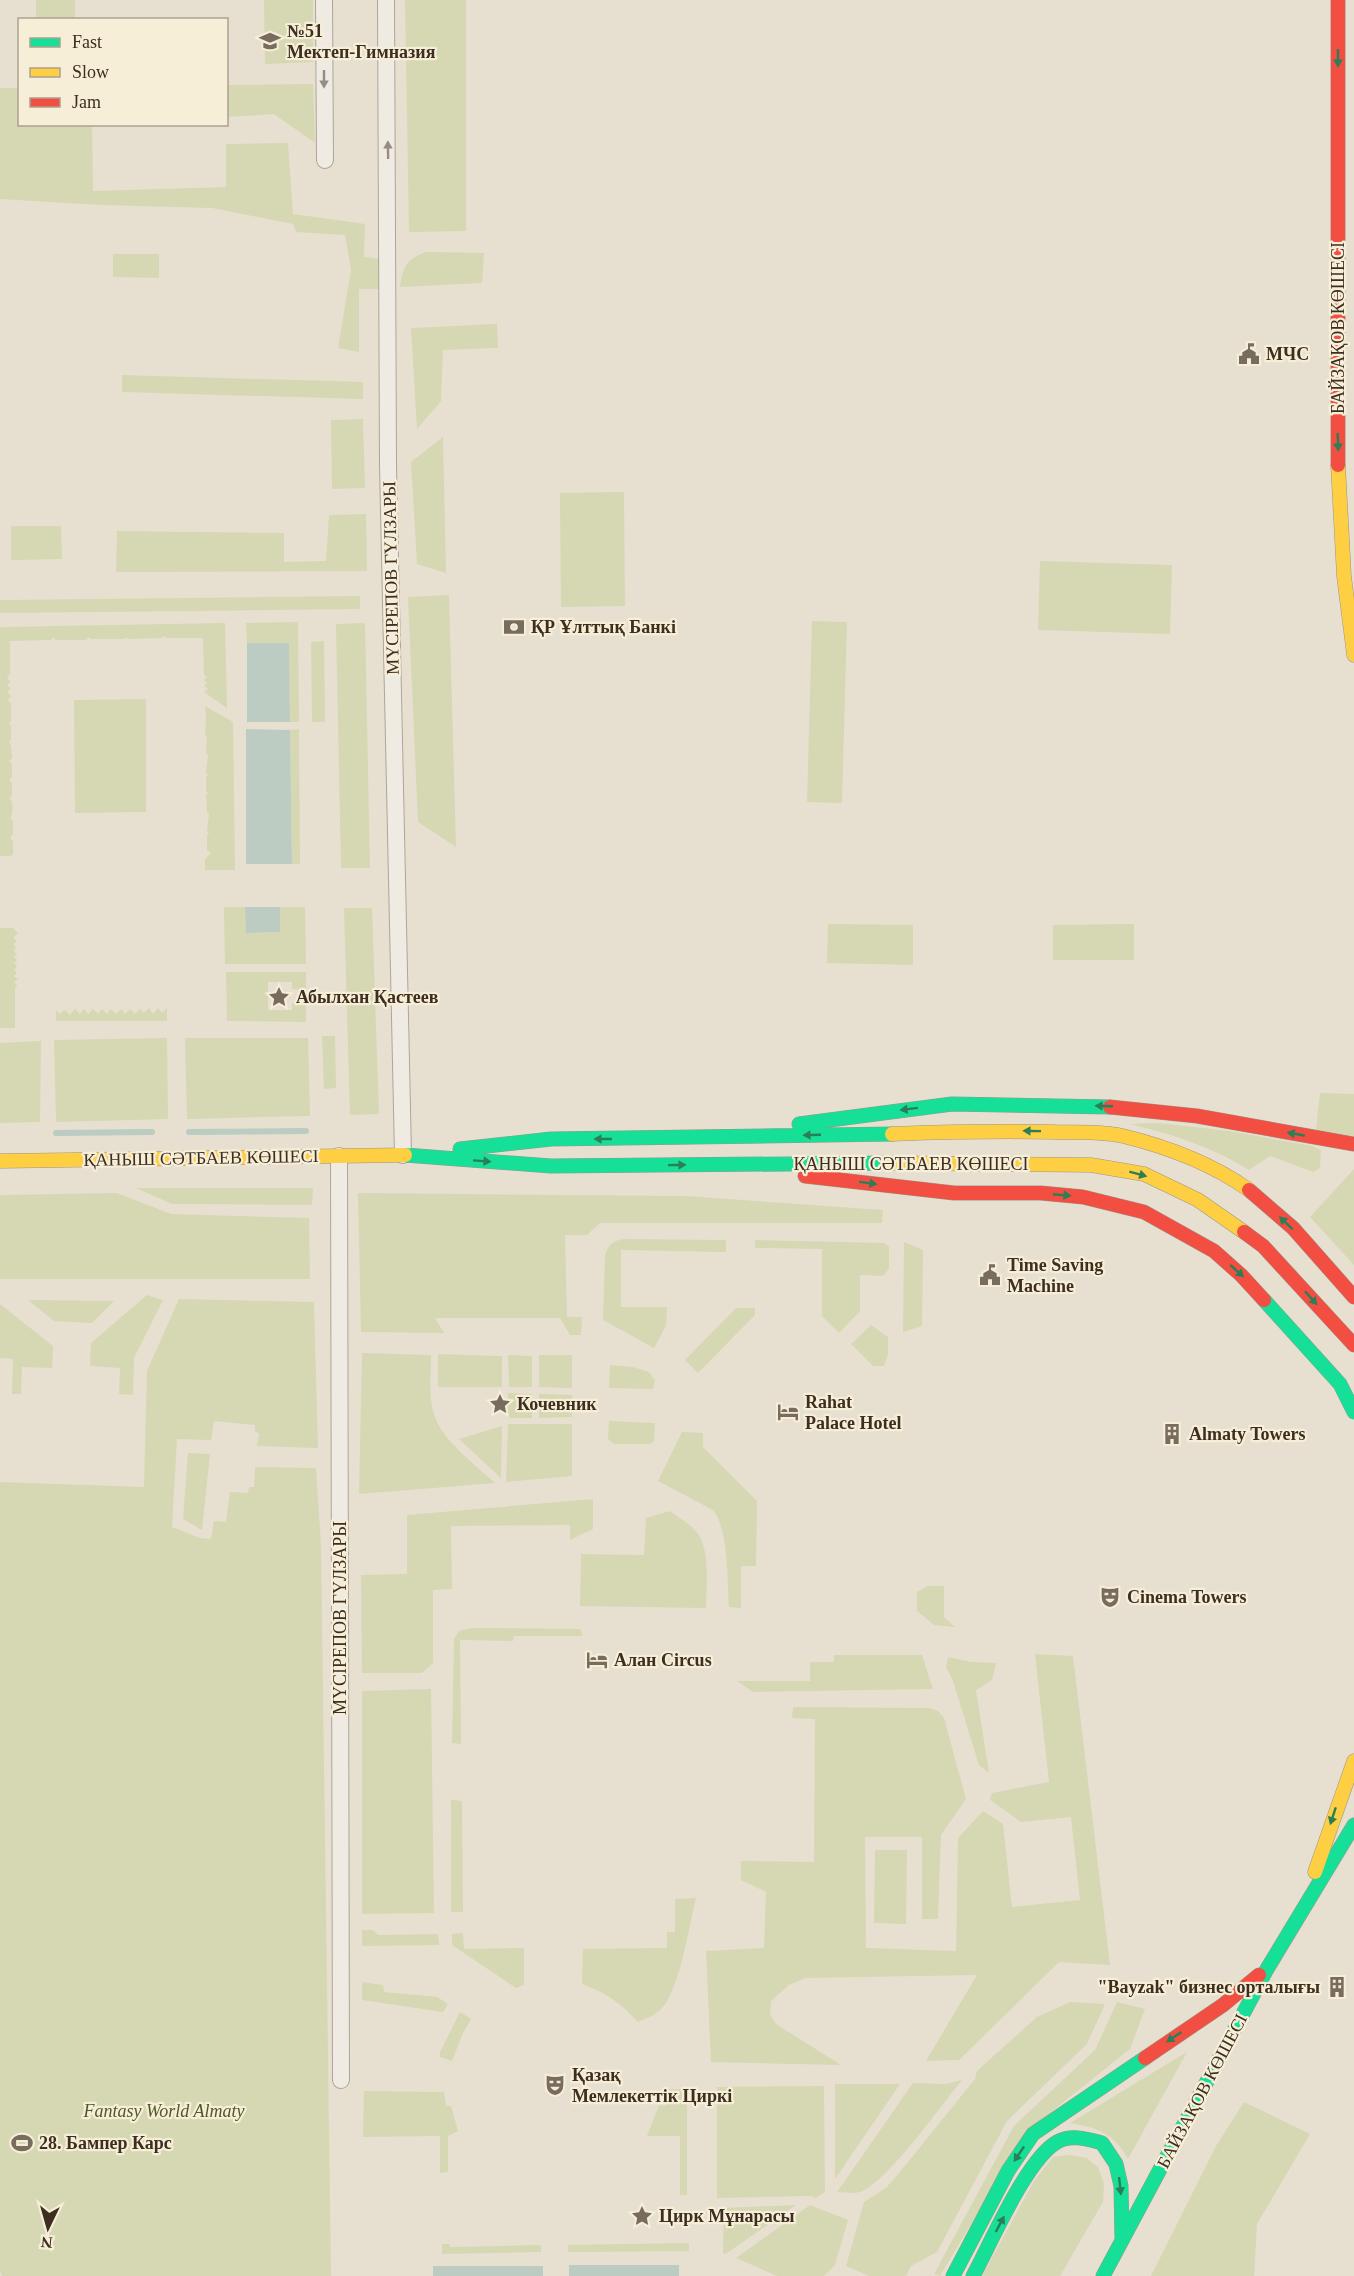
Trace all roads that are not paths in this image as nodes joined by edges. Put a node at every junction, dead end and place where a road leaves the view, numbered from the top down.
1 (324, 0) edge
2 (386, 0) edge
3 (1338, 0) edge
4 (325, 160) dead end
5 (1354, 655) edge
6 (704, 1138) junction
7 (1354, 1144) edge
8 (403, 1155) junction
9 (339, 1156) junction
10 (0, 1161) edge
11 (705, 1164) junction
12 (1354, 1297) edge
13 (1354, 1345) edge
14 (1352, 1405) edge
15 (1354, 1761) edge
16 (1354, 1825) edge
17 (1303, 1907) junction
18 (1268, 1969) junction
19 (341, 2080) dead end
20 (1122, 2243) junction
21 (953, 2276) edge
22 (973, 2276) edge
23 (1103, 2276) edge

1 -> 4 street
8 -> 2 street, МҮСІРЕПОВ ГҮЛЗАРЫ
3 -> 5 main road, БАЙЗАҚОВ КӨШЕСІ
7 -> 6 main road
6 -> 8 main road, ҚАНЫШ СӘТБАЕВ КӨШЕСІ
12 -> 6 main road, ҚАНЫШ СӘТБАЕВ КӨШЕСІ
8 - 9 main road, ҚАНЫШ СӘТБАЕВ КӨШЕСІ
8 -> 11 main road, ҚАНЫШ СӘТБАЕВ КӨШЕСІ
9 - 10 main road, ҚАНЫШ СӘТБАЕВ КӨШЕСІ
9 - 19 street, МҮСІРЕПОВ ГҮЛЗАРЫ
11 -> 13 main road, ҚАНЫШ СӘТБАЕВ КӨШЕСІ
11 -> 14 main road
15 -> 17 main road, БАЙЗАҚОВ КӨШЕСІ
16 - 17 main road, БАЙЗАҚОВ КӨШЕСІ
17 - 18 main road, БАЙЗАҚОВ КӨШЕСІ
18 - 20 main road, БАЙЗАҚОВ КӨШЕСІ
18 -> 21 main road
22 -> 20 main road
20 - 23 main road, БАЙЗАҚОВ КӨШЕСІ

